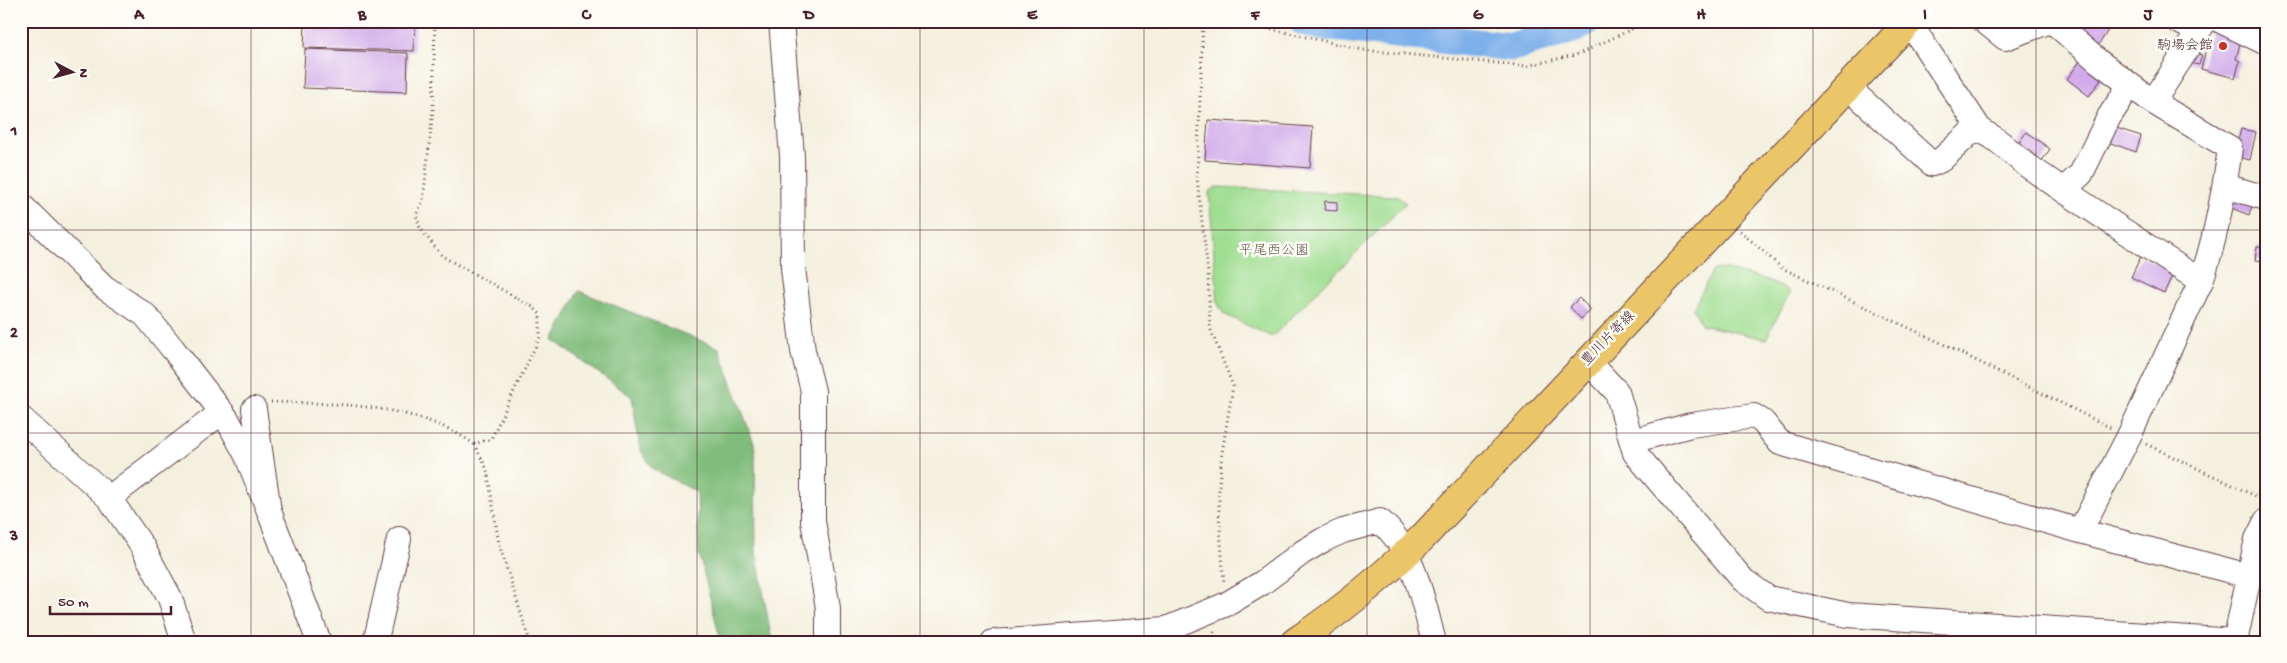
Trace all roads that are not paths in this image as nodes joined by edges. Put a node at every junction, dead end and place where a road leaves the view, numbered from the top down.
1 (781, 21) edge
2 (1984, 21) edge
3 (2051, 21) edge
4 (2221, 21) edge
5 (1910, 22) edge
6 (2194, 25) edge
7 (2266, 43) edge
8 (2130, 84) junction
9 (1849, 88) junction
10 (2153, 102) junction
11 (1982, 131) junction
12 (2225, 186) junction
13 (2063, 190) junction
14 (2266, 198) edge
15 (21, 205) edge
16 (2201, 281) junction
17 (1588, 361) junction
18 (225, 416) junction
19 (21, 418) edge
20 (1632, 441) junction
21 (109, 498) junction
22 (269, 510) junction
23 (2266, 521) edge
24 (2080, 531) junction
25 (399, 539) dead end
26 (1405, 555) junction
27 (2249, 576) junction
28 (184, 642) edge
29 (319, 642) edge
30 (374, 642) edge
31 (828, 642) edge
32 (993, 642) edge
33 (1295, 642) edge
34 (1434, 642) edge
35 (2235, 642) edge

1 - 31 street
2 - 3 street
3 - 8 street
4 - 7 street
5 - 9 main road, 豊川片寄線
5 - 11 street
6 - 10 street
8 - 10 street
8 - 13 street
9 - 11 street
9 - 17 main road, 豊川片寄線
10 - 12 street
11 - 13 street
12 - 14 street
12 - 16 street
13 - 16 street
15 - 18 street
16 - 24 street
17 - 20 street
17 - 26 main road, 豊川片寄線
18 - 21 street
18 - 22 street
18 - 22 street
19 - 21 street
20 - 24 street
20 - 35 street
21 - 28 street
22 - 29 street
23 - 27 street
24 - 27 street
25 - 30 street
26 - 32 street
26 - 33 main road, 豊川片寄線
26 - 34 street
27 - 35 street

